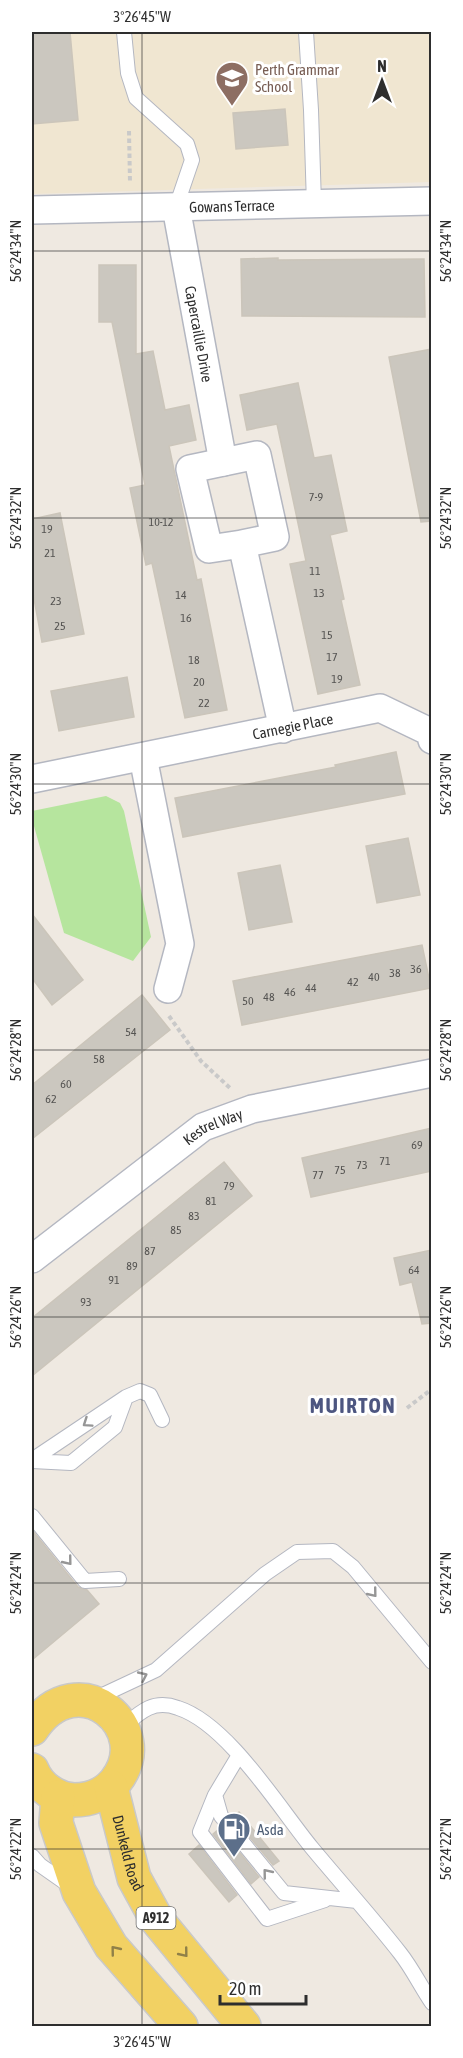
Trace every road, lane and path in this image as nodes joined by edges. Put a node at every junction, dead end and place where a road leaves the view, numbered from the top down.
1 (124, 32) edge
2 (306, 32) edge
3 (129, 131) dead end
4 (432, 201) edge
5 (314, 204) junction
6 (131, 207) junction
7 (176, 207) junction
8 (32, 210) edge
9 (223, 462) junction
10 (242, 544) junction
11 (283, 729) junction
12 (431, 734) edge
13 (143, 757) junction
14 (33, 772) edge
15 (168, 989) joint
16 (432, 1073) edge
17 (252, 1109) junction
18 (32, 1259) edge
19 (432, 1389) edge
20 (126, 1397) junction
21 (407, 1408) dead end
22 (162, 1420) dead end
23 (32, 1460) edge
24 (32, 1516) edge
25 (119, 1579) dead end
26 (432, 1662) edge
27 (32, 1691) edge
28 (80, 1701) junction
29 (123, 1727) junction
30 (32, 1729) edge
31 (239, 1755) junction
32 (32, 1770) edge
33 (111, 1787) junction
34 (215, 1795) junction
35 (58, 1797) junction
36 (32, 1856) edge
37 (79, 1892) junction
38 (330, 1898) junction
39 (357, 1901) junction
40 (432, 2003) edge
41 (181, 2026) edge
42 (244, 2026) edge

1 - 7 lane
2 - 5 lane
3 - 6 path
4 - 5 street, Gowans Terrace
5 - 7 street, Gowans Terrace
6 - 7 street, Gowans Terrace
6 - 8 street, Gowans Terrace
7 - 9 street, Capercaillie Drive
9 - 10 street
9 - 10 street
10 - 11 street
11 - 12 street, Carnegie Place
11 - 13 street, Carnegie Place
13 - 14 street, Carnegie Place
13 - 15 street
15 - 17 path
16 - 17 street, Kestrel Way
17 - 18 street, Kestrel Way
19 - 21 path
20 - 22 lane
20 -> 23 lane
20 - 23 lane
24 -> 25 lane
28 -> 26 lane
27 - 28 main road
28 - 29 main road
28 - 30 main road
29 - 31 lane
29 - 33 main road
31 - 34 lane
31 - 39 lane
32 - 35 main road
33 - 35 main road
33 -> 42 main road, Dunkeld Road / A912
38 -> 34 lane
34 - 38 lane
35 - 37 main road
36 - 37 lane
41 -> 37 main road
38 - 39 lane
39 - 40 lane

